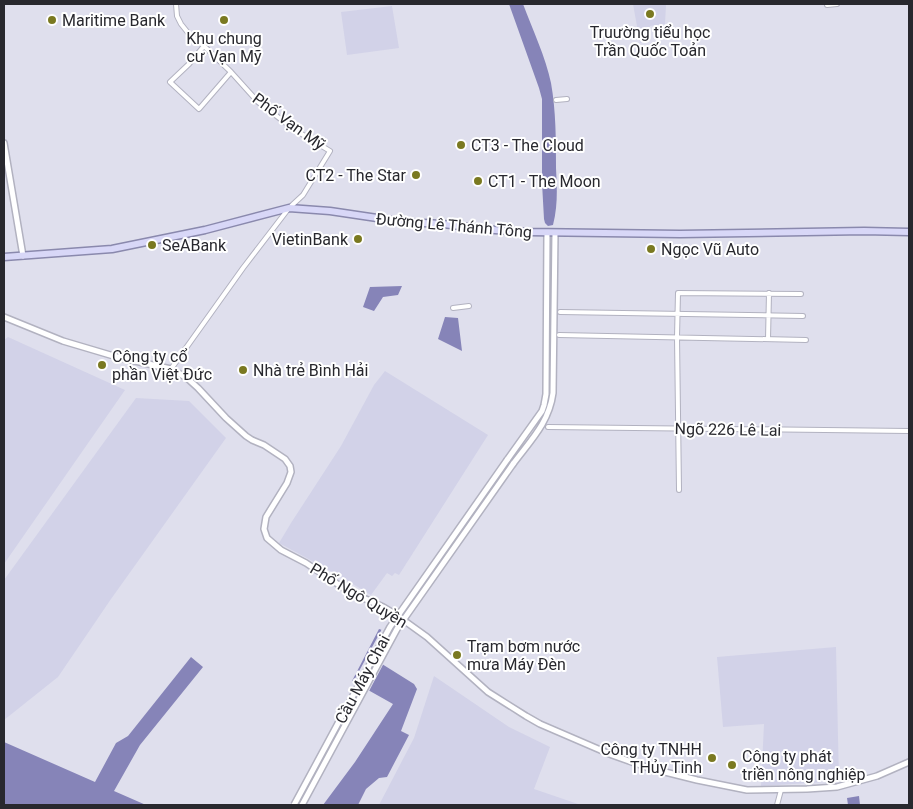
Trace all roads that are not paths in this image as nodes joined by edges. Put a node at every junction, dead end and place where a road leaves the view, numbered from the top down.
1 (176, 4) edge
2 (837, 4) edge
3 (827, 5) edge
4 (204, 46) junction
5 (230, 72) junction
6 (556, 100) dead end
7 (567, 100) dead end
8 (4, 143) edge
9 (289, 208) junction
10 (909, 232) edge
11 (547, 233) junction
12 (555, 233) junction
13 (23, 256) junction
14 (4, 257) edge
15 (769, 293) junction
16 (801, 294) dead end
17 (469, 306) dead end
18 (453, 308) dead end
19 (560, 312) dead end
20 (678, 314) junction
21 (768, 315) junction
22 (803, 316) dead end
23 (4, 317) edge
24 (559, 335) dead end
25 (677, 337) junction
26 (768, 339) junction
27 (806, 340) dead end
28 (171, 369) junction
29 (548, 427) dead end
30 (679, 429) junction
31 (909, 431) edge
32 (679, 490) dead end
33 (909, 762) edge
34 (781, 790) junction
35 (294, 805) edge
36 (302, 805) edge
37 (777, 805) edge

1 - 4 street, Phố Vạn Mỹ
2 - 3 street
4 - 5 street, Phố Vạn Mỹ
4 - 5 street
5 - 9 street, Phố Vạn Mỹ
6 - 7 street
8 - 13 street
9 - 11 main road, Đường Lê Thánh Tông
9 - 13 main road, Đường Lê Thánh Tông
9 - 28 street, Phố Vạn Mỹ
10 - 12 main road, Đường Lê Thánh Tông
11 - 12 main road, Đường Lê Thánh Tông
11 - 35 street, Cầu Máy Chai, bridge
12 - 36 street, Cầu Máy Chai, bridge
13 - 14 main road, Đường Lê Thánh Tông
15 - 16 street
15 - 20 street
15 - 21 street
17 - 18 street
19 - 20 street
20 - 21 street
20 - 25 street
21 - 22 street
21 - 26 street
23 - 28 street, Phố Ngô Quyền
24 - 25 street
25 - 26 street
25 - 30 street
26 - 27 street
28 - 34 street, Phố Ngô Quyền
29 - 30 street, Ngõ 226 Lê Lai
30 - 31 street, Ngõ 226 Lê Lai
30 - 32 street
33 - 34 street, Phố Ngô Quyền
34 - 37 street

